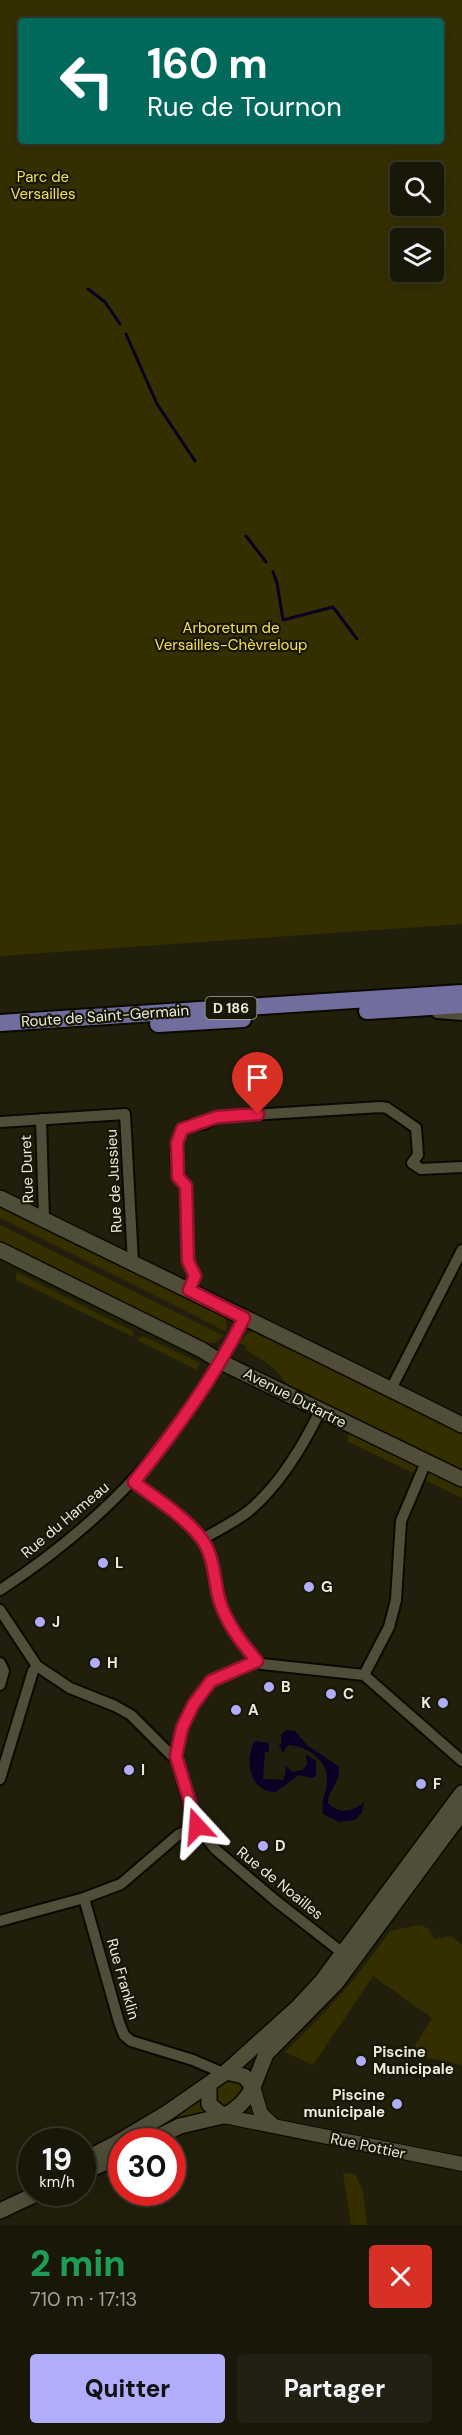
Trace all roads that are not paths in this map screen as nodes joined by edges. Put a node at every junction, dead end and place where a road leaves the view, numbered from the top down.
1 (462, 993) edge
2 (462, 1005) edge
3 (427, 1007) junction
4 (462, 1015) edge
5 (0, 1023) edge
6 (0, 1034) edge
7 (41, 1119) junction
8 (0, 1122) edge
9 (462, 1167) edge
10 (0, 1197) edge
11 (44, 1219) junction
12 (0, 1250) edge
13 (462, 1250) edge
14 (133, 1263) junction
15 (189, 1290) junction
16 (244, 1318) junction
17 (221, 1362) junction
18 (391, 1389) junction
19 (320, 1411) junction
20 (462, 1425) edge
21 (426, 1462) junction
22 (462, 1479) edge
23 (134, 1482) junction
24 (202, 1539) junction
25 (0, 1590) edge
26 (0, 1610) edge
27 (257, 1661) junction
28 (0, 1663) edge
29 (37, 1666) junction
30 (364, 1675) junction
31 (0, 1685) edge
32 (176, 1756) junction
33 (462, 1761) edge
34 (0, 1779) edge
35 (462, 1793) edge
36 (462, 1812) edge
37 (197, 1826) junction
38 (84, 1898) junction
39 (0, 1921) edge
40 (344, 1954) junction
41 (208, 2068) junction
42 (224, 2073) junction
43 (209, 2084) junction
44 (253, 2087) junction
45 (223, 2116) junction
46 (274, 2126) junction
47 (176, 2128) edge
48 (96, 2154) edge
49 (462, 2164) edge
50 (18, 2192) edge
51 (0, 2200) edge
52 (18, 2202) edge
53 (0, 2211) edge

1 - 5 main road, Route de Saint-Germain / D 186
2 - 3 main road, Route de Saint-Germain / D 186
3 - 4 street
3 - 6 main road, Route de Saint-Germain / D 186
7 - 8 street, Rue de Jussieu
7 - 11 street, Rue Duret
7 - 14 street, Rue de Jussieu
9 - 15 street
10 - 11 main road
11 - 14 main road
12 - 17 main road, Avenue Dutartre
13 - 18 street
14 - 15 main road
15 - 16 main road
16 - 17 street, Rue du Hameau
16 - 18 main road
17 - 19 main road, Avenue Dutartre
17 - 23 street, Rue du Hameau
18 - 20 main road
19 - 21 main road, Avenue Dutartre
19 - 24 street
21 - 22 main road, Avenue Dutartre
21 - 30 street
23 - 24 street
23 - 25 street, Rue du Hameau
24 - 27 street
26 - 29 street
27 - 30 street
27 - 32 street, Rue de Noailles
28 - 31 street
29 - 32 street
29 - 34 street
30 - 33 street
32 - 37 street, Rue de Noailles
35 - 40 main road
36 - 44 main road
37 - 38 street
37 - 40 street, Rue de Noailles
38 - 39 street
38 - 41 street, Rue Franklin
40 - 42 main road
41 - 42 street, Rue Franklin
41 - 43 street
42 - 43 main road
42 - 44 main road
43 - 45 main road
43 - 48 main road
44 - 45 main road
44 - 46 street
45 - 46 street, Rue Pottier
45 - 47 main road, Rue Pottier
46 - 49 street, Rue Pottier
50 - 51 main road
52 - 53 main road

